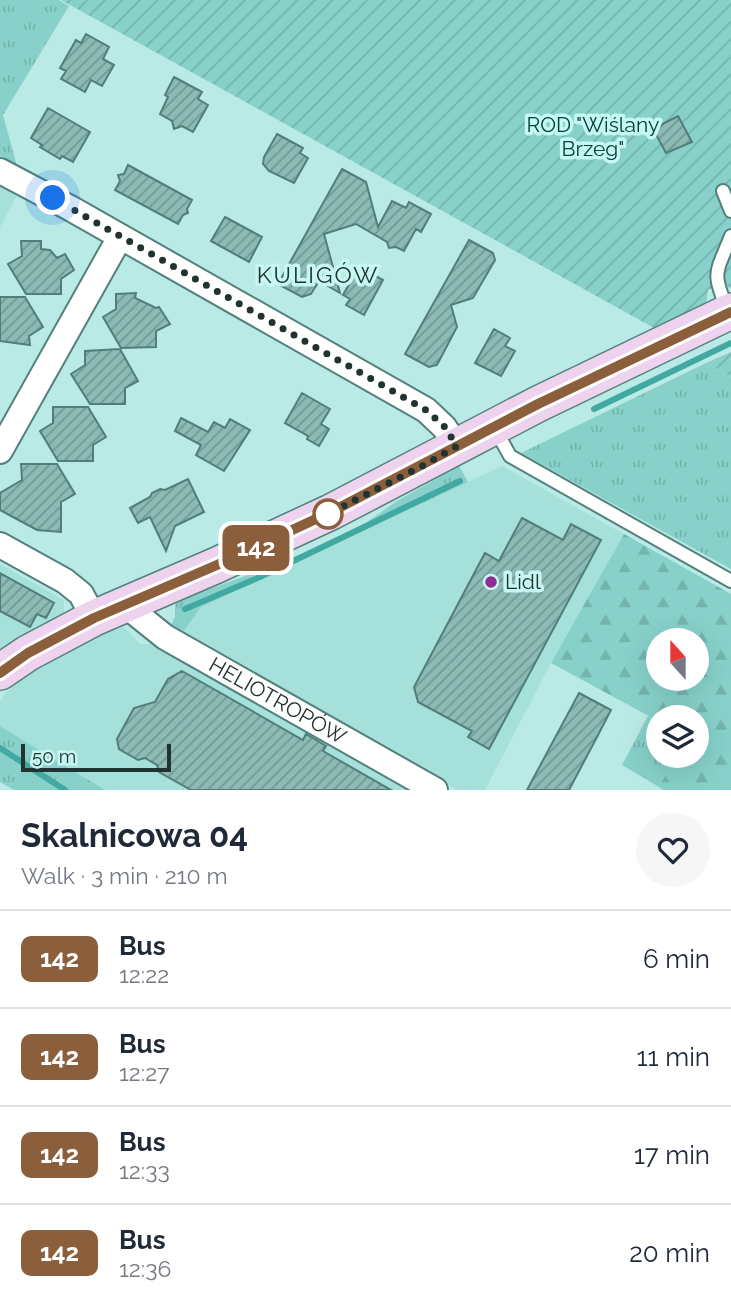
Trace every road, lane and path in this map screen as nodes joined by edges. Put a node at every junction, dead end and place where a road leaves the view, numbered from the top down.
1 (0, 171) edge
2 (723, 191) dead end
3 (731, 211) edge
4 (731, 236) edge
5 (120, 237) junction
6 (730, 312) edge
7 (493, 426) junction
8 (457, 446) junction
9 (0, 451) edge
10 (0, 545) edge
11 (731, 581) edge
12 (109, 611) junction
13 (0, 673) edge
14 (435, 790) edge

1 - 5 street
2 - 3 lane
4 - 6 lane
5 - 8 street
5 - 9 street
6 - 7 street
7 - 8 street
7 - 11 lane
8 - 12 street
10 - 12 street, HELIOTROPÓW
12 - 13 street
12 - 14 street, HELIOTROPÓW

